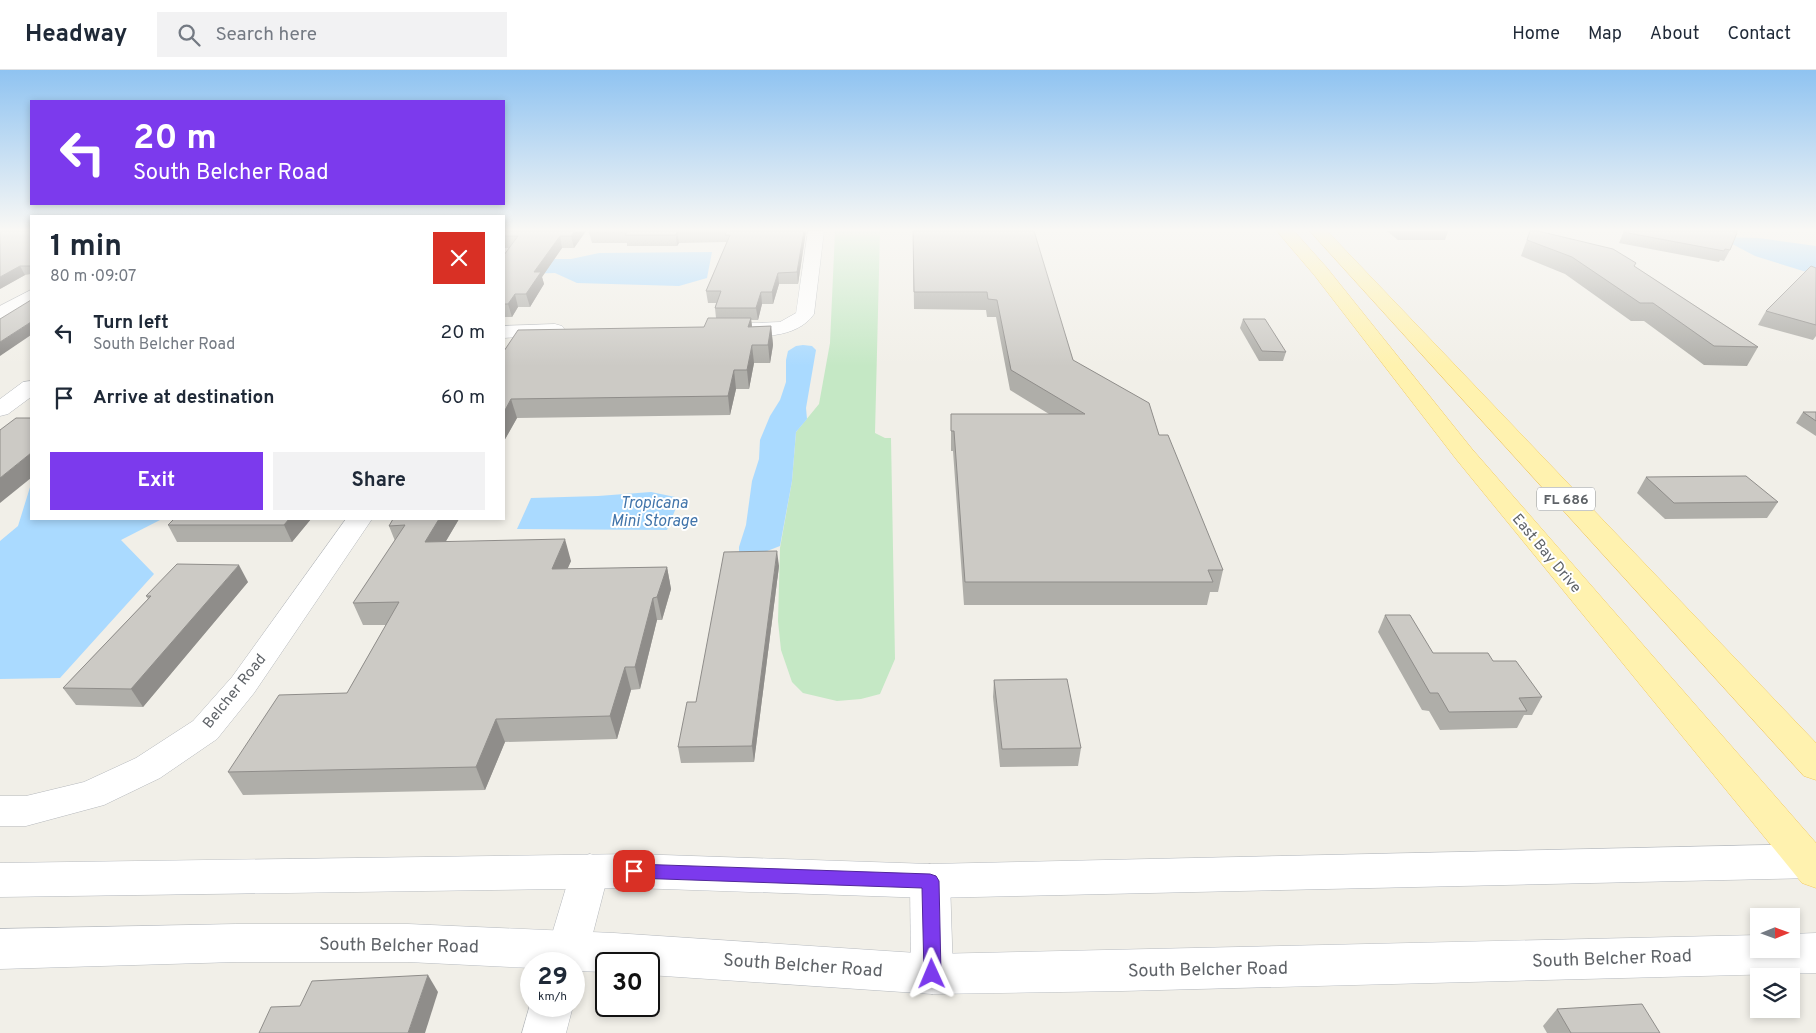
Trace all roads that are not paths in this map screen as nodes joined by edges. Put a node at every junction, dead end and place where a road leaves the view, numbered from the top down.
1 (810, 276) edge
2 (1324, 276) edge
3 (1360, 276) edge
4 (30, 285) edge
5 (30, 297) edge
6 (0, 303) edge
7 (0, 314) edge
8 (716, 328) edge
9 (576, 330) edge
10 (505, 332) edge
11 (20, 393) edge
12 (0, 409) edge
13 (358, 520) edge
14 (1816, 766) edge
15 (0, 811) edge
16 (1813, 864) edge
17 (590, 871) junction
18 (0, 880) edge
19 (930, 881) junction
20 (0, 948) edge
21 (567, 952) edge
22 (520, 953) edge
23 (1816, 953) edge
24 (585, 958) edge
25 (932, 974) junction
26 (548, 1017) edge
27 (544, 1033) edge

1 - 8 main road
2 - 16 main road, East Bay Drive / FL 686
3 - 14 main road, FL 686
4 - 6 main road
5 - 7 main road
9 - 10 main road
11 - 12 main road
13 - 15 main road, Belcher Road
16 - 19 main road
17 - 18 main road
17 - 19 main road
17 - 21 main road
19 - 25 main road
20 - 22 main road, South Belcher Road
23 - 25 main road, South Belcher Road
24 - 25 main road, South Belcher Road
26 - 27 main road

